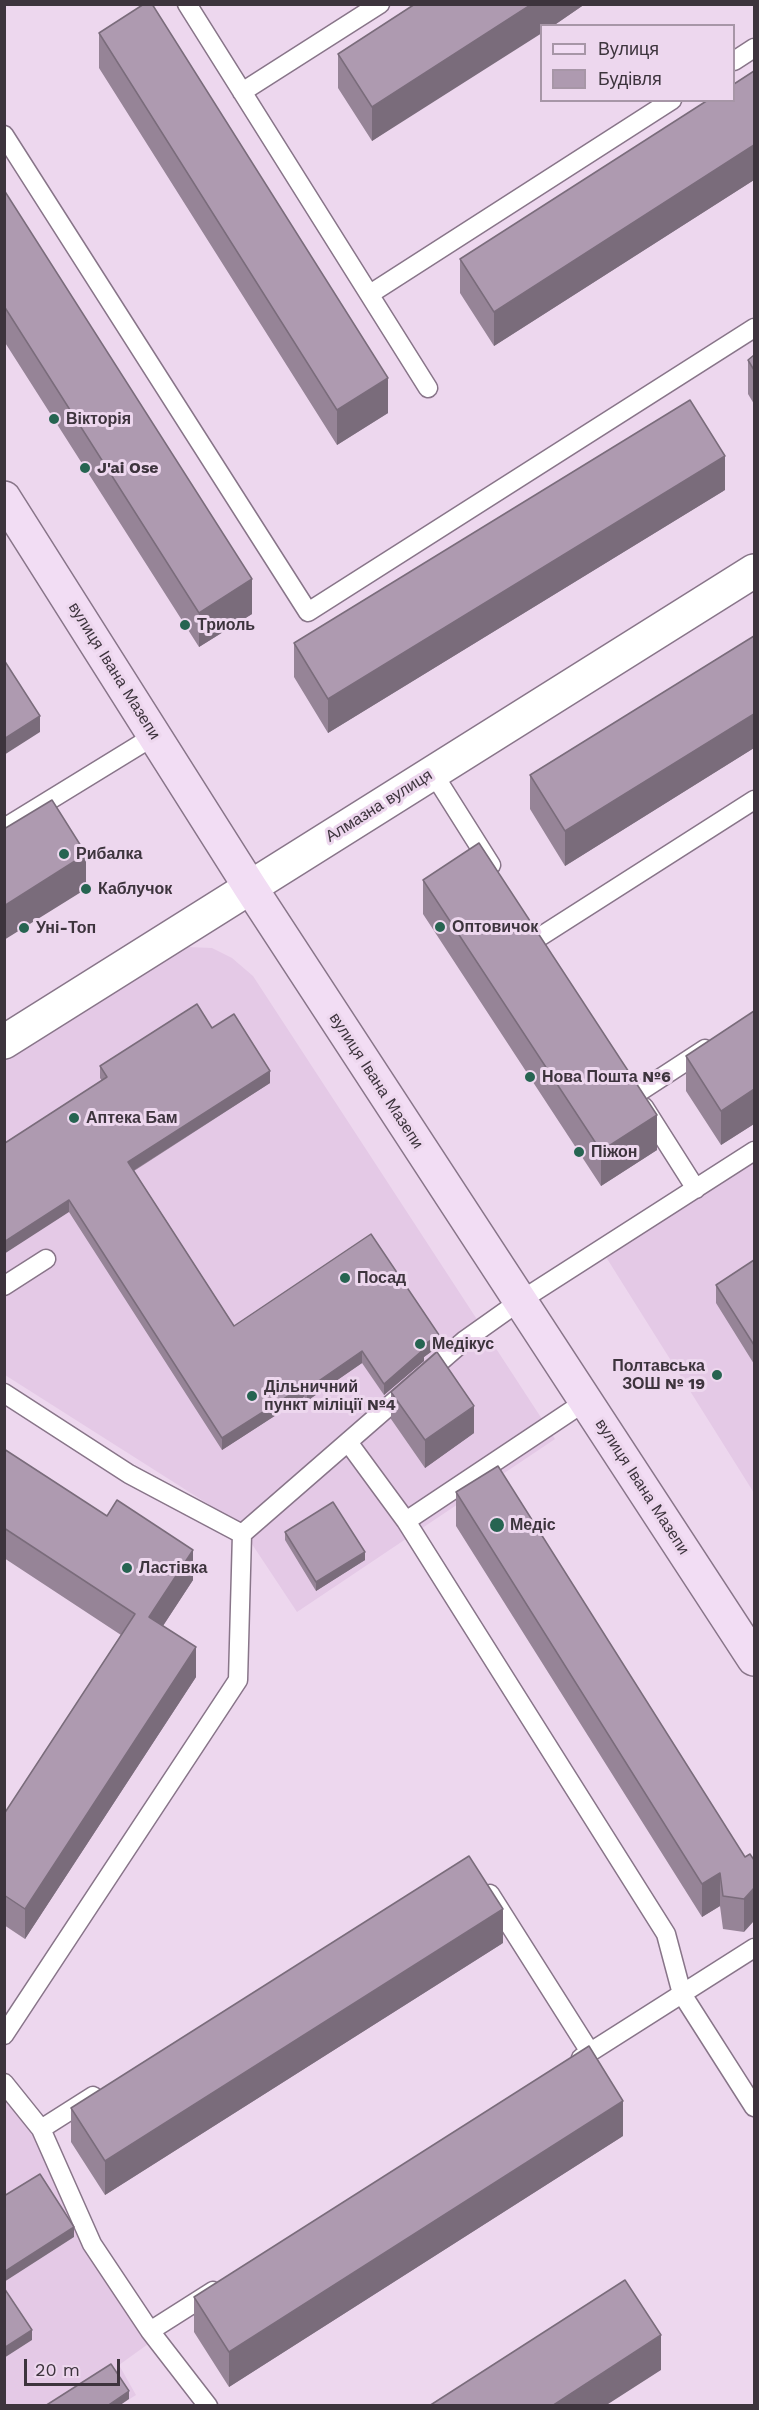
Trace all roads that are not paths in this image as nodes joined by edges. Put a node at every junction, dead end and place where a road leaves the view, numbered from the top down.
1 (187, 4) edge
2 (380, 4) edge
3 (754, 48) edge
4 (735, 60) edge
5 (242, 92) junction
6 (669, 102) edge
7 (4, 135) edge
8 (370, 294) junction
9 (754, 328) edge
10 (428, 388) dead end
11 (4, 498) edge
12 (754, 571) edge
13 (154, 736) junction
14 (433, 772) junction
15 (754, 800) edge
16 (4, 828) edge
17 (500, 878) edge
18 (250, 887) junction
19 (550, 957) edge
20 (4, 1042) edge
21 (715, 1042) edge
22 (624, 1074) edge
23 (636, 1094) junction
24 (754, 1152) edge
25 (696, 1189) junction
26 (46, 1259) dead end
27 (4, 1286) edge
28 (520, 1301) junction
29 (4, 1393) edge
30 (586, 1401) junction
31 (348, 1442) junction
32 (406, 1521) junction
33 (242, 1534) junction
34 (754, 1659) edge
35 (482, 1881) edge
36 (754, 1948) edge
37 (682, 1994) junction
38 (4, 2035) edge
39 (590, 2052) junction
40 (570, 2065) edge
41 (4, 2084) edge
42 (111, 2085) edge
43 (754, 2107) edge
44 (40, 2129) junction
45 (228, 2282) edge
46 (150, 2331) junction
47 (208, 2406) edge

1 - 5 lane
2 - 5 lane
3 - 4 lane
5 - 8 lane
6 - 8 lane
7 - 9 lane
8 - 10 lane
11 - 13 main road, вулиця Івана Мазепи
12 - 14 street, Алмазна вулиця
13 - 16 lane
13 - 18 main road, вулиця Івана Мазепи
14 - 17 lane
14 - 18 street, Алмазна вулиця
15 - 19 lane
18 - 20 street, Алмазна вулиця
18 - 28 main road, вулиця Івана Мазепи
21 - 23 lane
22 - 23 lane
23 - 25 lane
24 - 25 lane
25 - 28 lane
26 - 27 lane
28 - 30 main road, вулиця Івана Мазепи
28 - 31 lane
29 - 33 lane
30 - 32 lane
30 - 34 main road, вулиця Івана Мазепи
31 - 32 lane
31 - 33 lane
32 - 37 lane
33 - 38 lane
35 - 39 lane
36 - 37 lane
37 - 39 lane
37 - 43 lane
39 - 40 lane
41 - 44 lane
42 - 44 lane
44 - 46 lane
45 - 46 lane
46 - 47 lane

